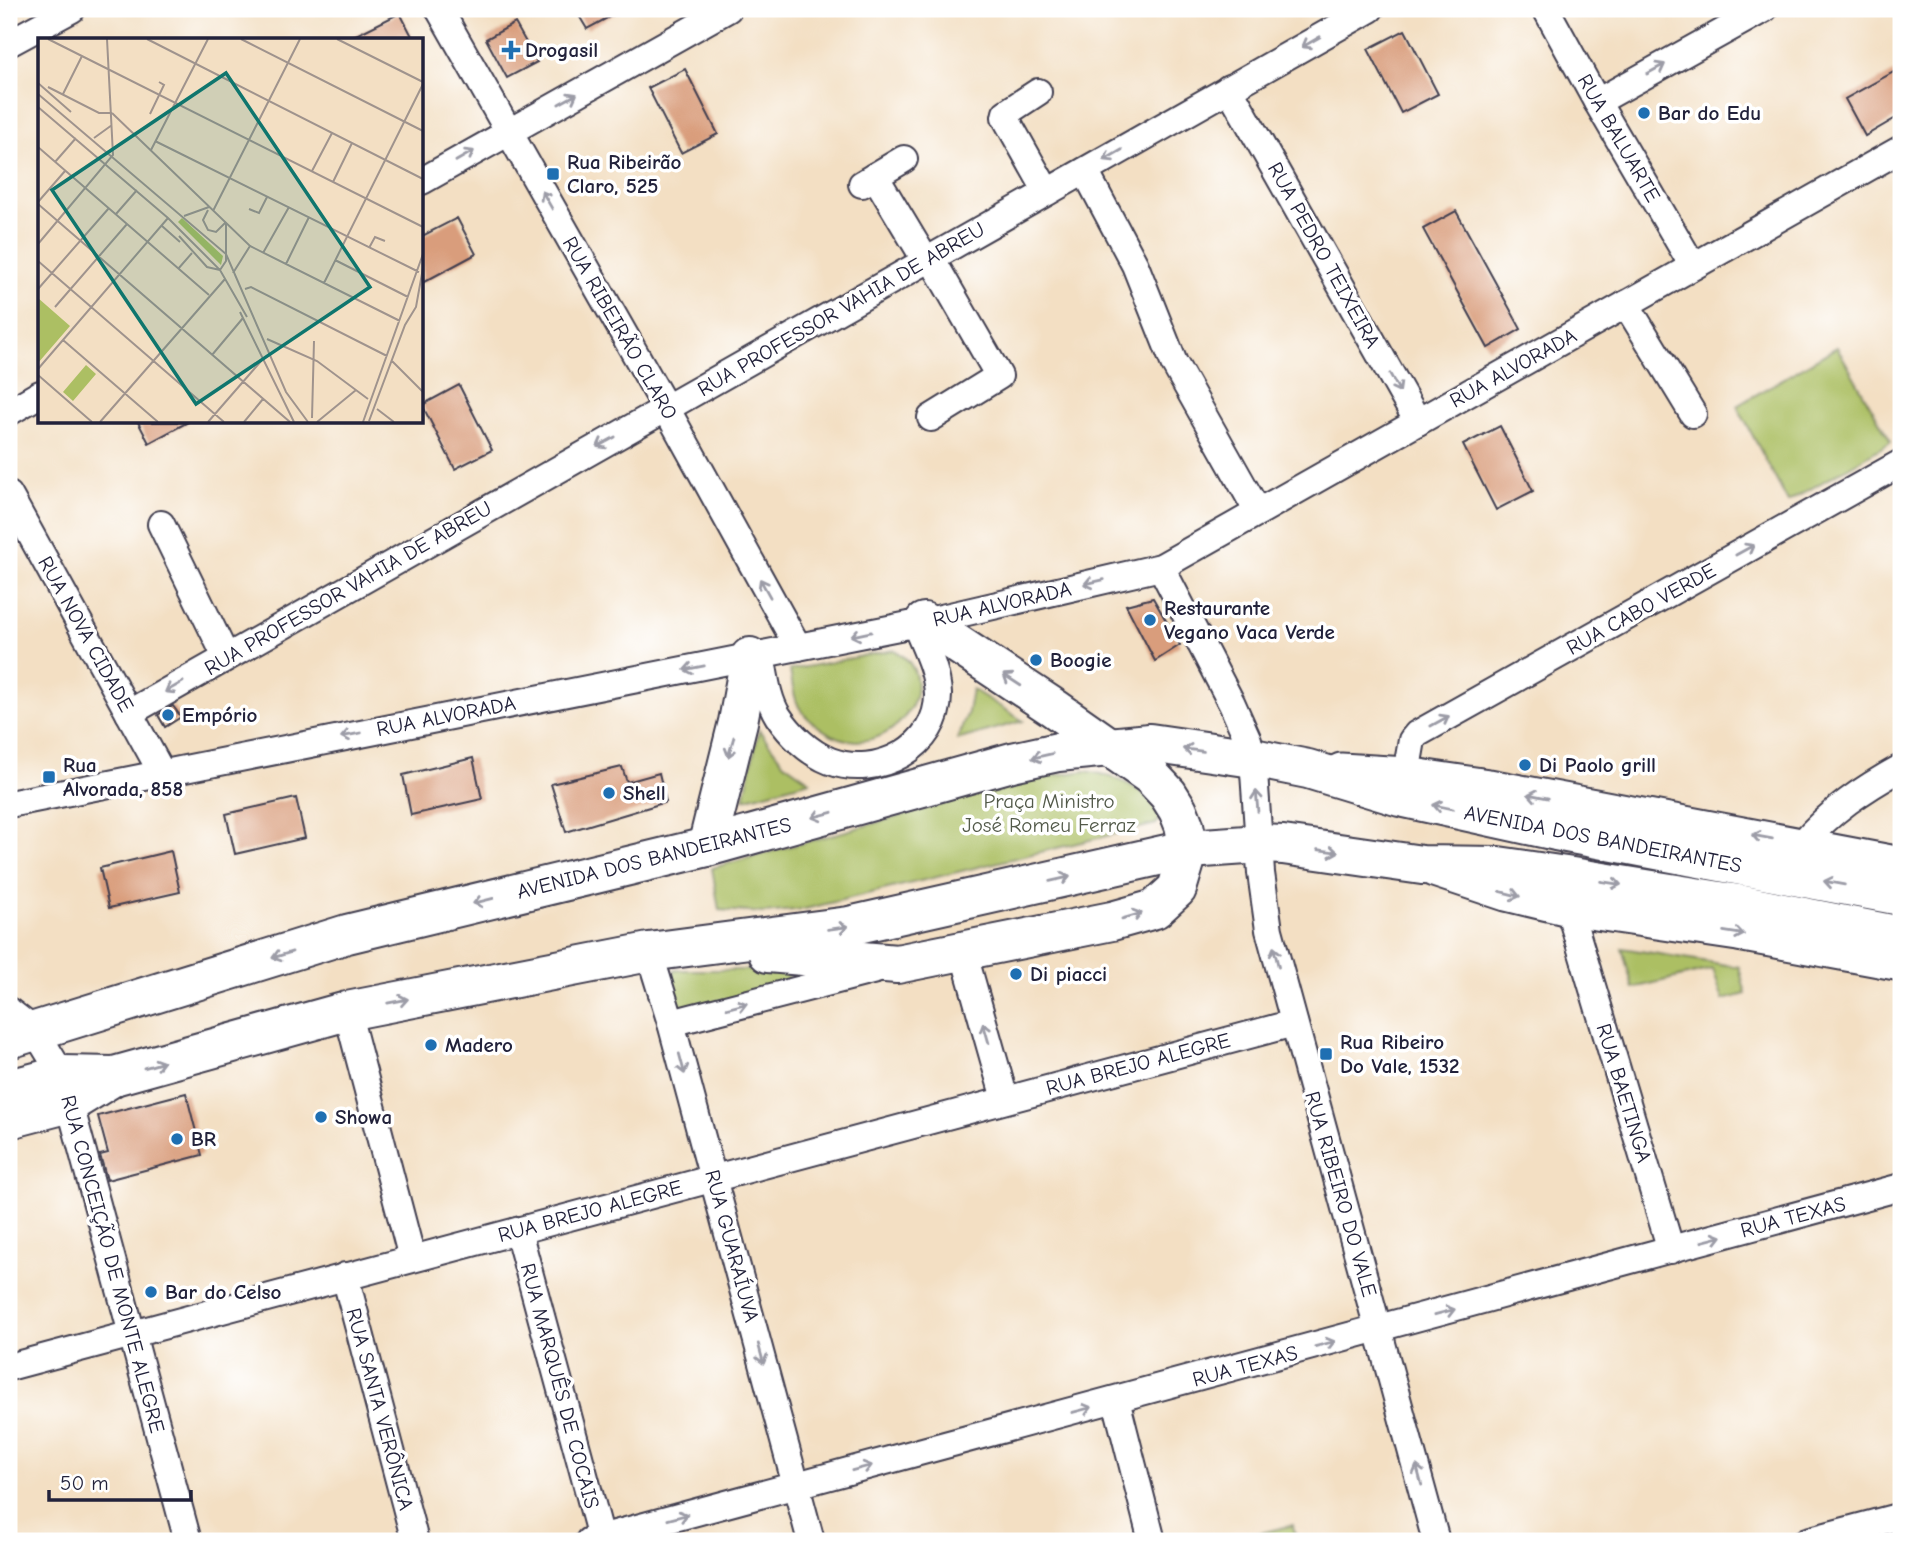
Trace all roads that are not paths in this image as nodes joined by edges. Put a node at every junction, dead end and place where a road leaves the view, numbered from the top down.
1 (439, 9) edge
2 (728, 9) edge
3 (1370, 9) edge
4 (1546, 9) edge
5 (1764, 9) edge
6 (56, 13) edge
7 (9, 43) edge
8 (1229, 88) junction
9 (1038, 92) dead end
10 (1597, 102) junction
11 (509, 132) junction
12 (1901, 149) edge
13 (904, 159) dead end
14 (1085, 171) junction
15 (424, 180) edge
16 (1047, 192) junction
17 (929, 259) junction
18 (1693, 266) junction
19 (1626, 304) junction
20 (38, 395) edge
21 (666, 408) junction
22 (9, 412) edge
23 (1693, 414) dead end
24 (931, 418) dead end
25 (1418, 422) junction
26 (1901, 463) edge
27 (9, 495) edge
28 (1258, 512) junction
29 (161, 524) dead end
30 (1161, 567) junction
31 (919, 623) junction
32 (798, 648) junction
33 (756, 656) junction
34 (226, 657) junction
35 (129, 713) junction
36 (1109, 746) junction
37 (1253, 758) junction
38 (1901, 768) edge
39 (1308, 769) junction
40 (162, 773) junction
41 (1406, 774) junction
42 (9, 804) edge
43 (1261, 844) junction
44 (1802, 844) junction
45 (707, 847) junction
46 (1189, 849) junction
47 (1901, 864) edge
48 (1422, 865) junction
49 (1901, 895) edge
50 (1578, 919) junction
51 (1901, 936) edge
52 (695, 946) junction
53 (963, 951) junction
54 (649, 952) junction
55 (897, 964) junction
56 (1901, 964) edge
57 (346, 1012) junction
58 (671, 1023) junction
59 (1294, 1023) junction
60 (18, 1028) edge
61 (9, 1089) edge
62 (66, 1089) junction
63 (1005, 1099) junction
64 (9, 1119) edge
65 (713, 1177) junction
66 (1901, 1187) edge
67 (518, 1231) junction
68 (1671, 1250) junction
69 (411, 1258) junction
70 (345, 1276) junction
71 (1379, 1329) junction
72 (132, 1334) junction
73 (9, 1367) edge
74 (1116, 1401) junction
75 (796, 1486) junction
76 (1901, 1516) edge
77 (598, 1540) edge
78 (188, 1541) edge
79 (415, 1541) edge
80 (811, 1541) edge
81 (1152, 1541) edge
82 (1436, 1541) edge
83 (1807, 1541) edge

1 - 11 street, RUA RIBEIRÃO CLARO
11 -> 2 street
3 -> 8 street, RUA PROFESSOR VAHIA DE ABREU
4 - 10 street, RUA BALUARTE
10 -> 5 street
6 - 7 street
8 -> 14 street, RUA PROFESSOR VAHIA DE ABREU
8 -> 25 street, RUA PEDRO TEIXEIRA
9 - 16 street
10 - 18 street, RUA BALUARTE
15 -> 11 street
21 -> 11 street, RUA RIBEIRÃO CLARO
12 - 18 street, RUA ALVORADA
13 - 17 street
14 - 16 street, RUA PROFESSOR VAHIA DE ABREU
14 - 28 street
16 - 17 street, RUA PROFESSOR VAHIA DE ABREU
17 - 21 street, RUA PROFESSOR VAHIA DE ABREU
17 - 24 street
18 - 19 street, RUA ALVORADA
19 - 23 street
19 - 25 street, RUA ALVORADA
20 - 22 street
32 -> 21 street, RUA RIBEIRÃO CLARO
21 -> 34 street, RUA PROFESSOR VAHIA DE ABREU
25 - 28 street, RUA ALVORADA
41 -> 26 street, RUA CABO VERDE
27 - 35 street, RUA NOVA CIDADE
28 - 30 street, RUA ALVORADA
29 - 34 street
30 -> 31 street, RUA ALVORADA
30 - 37 street
31 -> 32 street, RUA ALVORADA
31 - 33 street
36 -> 31 highway
32 - 33 street, RUA ALVORADA
33 -> 40 street, RUA ALVORADA
33 -> 45 highway
34 -> 35 street, RUA PROFESSOR VAHIA DE ABREU
35 - 40 street, RUA NOVA CIDADE
37 -> 36 highway, AVENIDA DOS BANDEIRANTES
36 -> 45 highway, AVENIDA DOS BANDEIRANTES
36 - 46 highway
37 - 39 highway, AVENIDA DOS BANDEIRANTES
43 -> 37 street
38 - 44 street
39 - 41 main road, AVENIDA DOS BANDEIRANTES
49 -> 39 highway, AVENIDA DOS BANDEIRANTES
40 - 42 street, RUA ALVORADA
44 -> 41 main road, AVENIDA DOS BANDEIRANTES
43 - 46 highway, AVENIDA DOS BANDEIRANTES
43 -> 48 highway, AVENIDA DOS BANDEIRANTES
59 -> 43 street, RUA RIBEIRO DO VALE
44 - 47 main road, AVENIDA DOS BANDEIRANTES
45 -> 60 highway, AVENIDA DOS BANDEIRANTES
52 -> 46 highway, AVENIDA DOS BANDEIRANTES
53 -> 46 highway
48 -> 50 main road, AVENIDA DOS BANDEIRANTES
48 -> 51 highway, AVENIDA DOS BANDEIRANTES
50 -> 56 main road, AVENIDA DOS BANDEIRANTES
50 - 68 street, RUA BAETINGA
52 - 54 highway, AVENIDA DOS BANDEIRANTES
52 - 55 highway
53 - 55 highway
63 -> 53 street
57 -> 54 highway, AVENIDA DOS BANDEIRANTES
54 - 58 street, RUA GUARAÍUVA
58 -> 55 street
62 -> 57 highway, AVENIDA DOS BANDEIRANTES
57 - 69 street
58 -> 65 street, RUA GUARAÍUVA
59 - 63 street, RUA BREJO ALEGRE
59 - 71 street, RUA RIBEIRO DO VALE
60 - 62 street, RUA CONCEIÇÃO DE MONTE ALEGRE
61 - 62 highway, AVENIDA DOS BANDEIRANTES
62 - 64 highway, AVENIDA DOS BANDEIRANTES
62 - 72 street, RUA CONCEIÇÃO DE MONTE ALEGRE
63 - 65 street, RUA BREJO ALEGRE
65 - 67 street, RUA BREJO ALEGRE
65 -> 75 street, RUA GUARAÍUVA
68 -> 66 street, RUA TEXAS
67 - 69 street, RUA BREJO ALEGRE
67 - 77 street, RUA MARQUÊS DE COCAIS
71 -> 68 street, RUA TEXAS
69 - 70 street, RUA BREJO ALEGRE
70 - 72 street, RUA BREJO ALEGRE
70 - 79 street, RUA SANTA VERÔNICA
74 -> 71 street, RUA TEXAS
82 -> 71 street, RUA RIBEIRO DO VALE
72 - 73 street, RUA BREJO ALEGRE
72 - 78 street, RUA CONCEIÇÃO DE MONTE ALEGRE
75 -> 74 street, RUA TEXAS
74 - 81 street
77 -> 75 street, RUA TEXAS
75 - 80 street, RUA GUARAÍUVA
76 - 83 street

